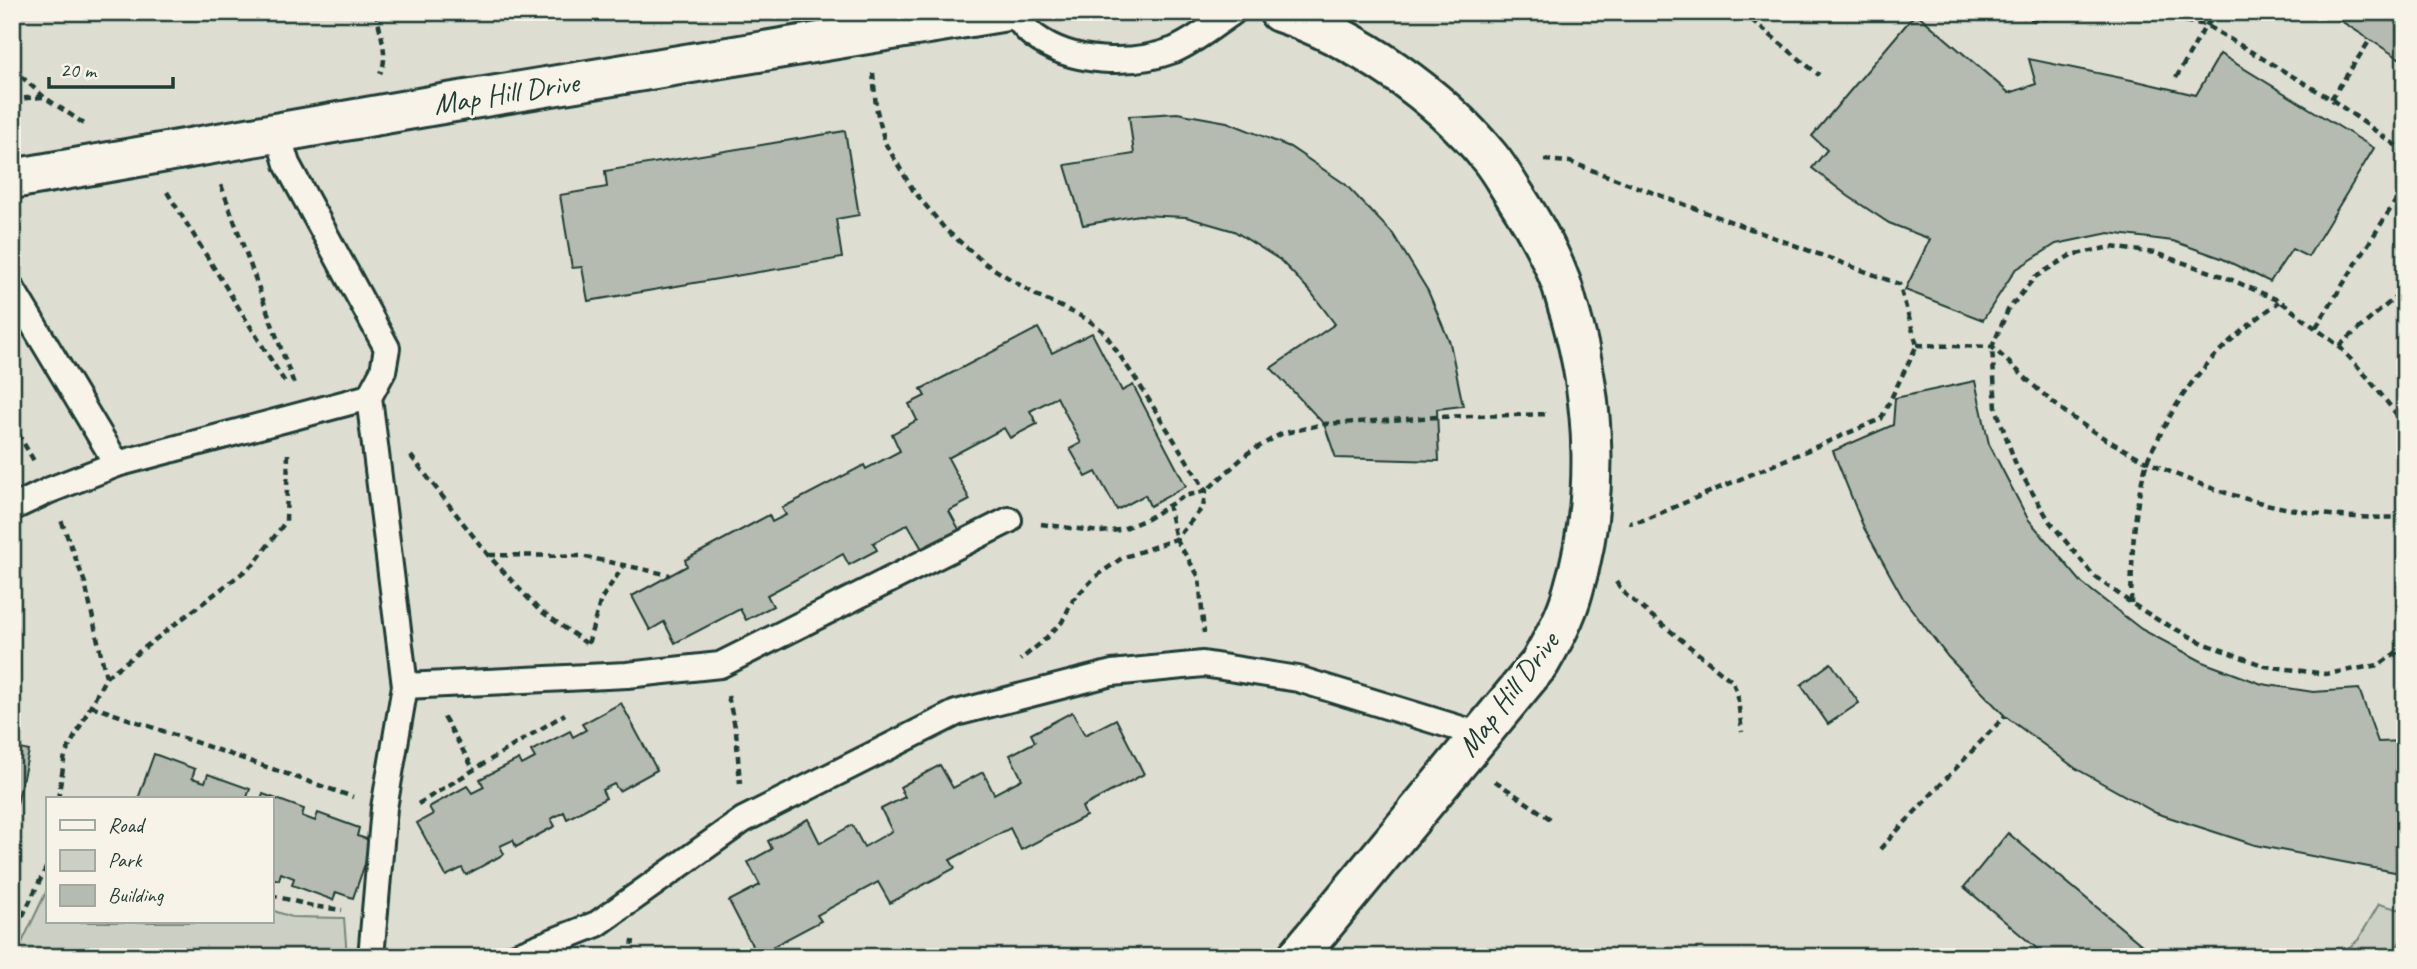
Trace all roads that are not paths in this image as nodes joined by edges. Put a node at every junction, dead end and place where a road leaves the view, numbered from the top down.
1 (1001, 12) edge
2 (1012, 12) edge
3 (1233, 12) edge
4 (1279, 12) edge
5 (278, 134) junction
6 (12, 179) edge
7 (12, 289) edge
8 (369, 397) junction
9 (117, 464) junction
10 (12, 508) edge
11 (1009, 520) road end
12 (416, 686) junction
13 (1469, 748) junction
14 (371, 957) edge
15 (513, 957) edge
16 (1297, 957) edge

1 - 5 street, Map Hill Drive
2 - 3 lane
4 - 13 street, Map Hill Drive
5 - 6 street, Map Hill Drive
5 - 8 lane
7 - 9 lane
8 - 9 lane
8 - 12 lane
9 - 10 lane
11 - 12 lane
12 - 14 lane
13 - 15 lane
13 - 16 street, Map Hill Drive

